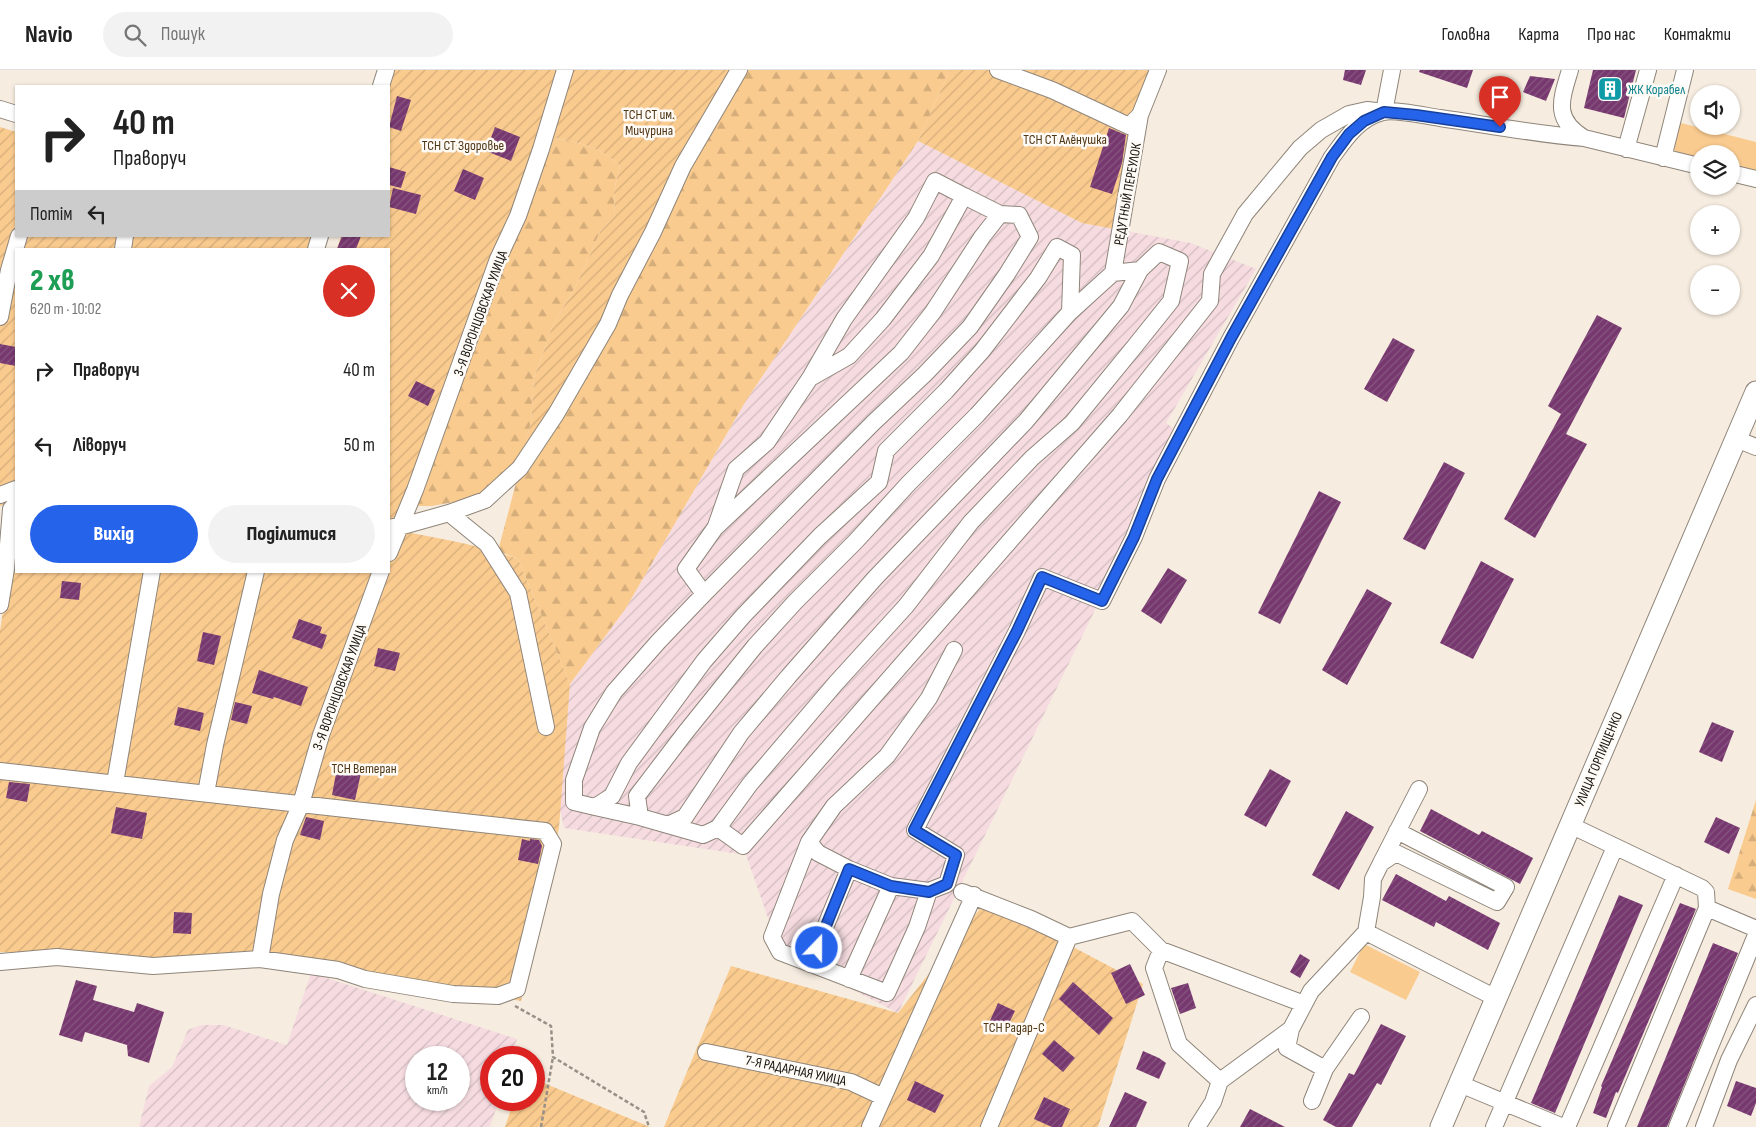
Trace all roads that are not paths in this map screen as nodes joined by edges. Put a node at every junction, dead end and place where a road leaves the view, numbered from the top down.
1 (386, 70) edge
2 (565, 70) edge
3 (739, 70) edge
4 (998, 70) edge
5 (1158, 70) edge
6 (1392, 70) edge
7 (1570, 70) edge
8 (1648, 70) edge
9 (1685, 70) edge
10 (382, 85) edge
11 (1561, 108) junction
12 (0, 109) edge
13 (1384, 112) junction
14 (15, 114) edge
15 (1140, 115) junction
16 (1554, 136) junction
17 (1584, 138) junction
18 (1626, 149) junction
19 (1663, 158) junction
20 (1690, 164) edge
21 (1740, 175) edge
22 (1756, 179) edge
23 (964, 196) junction
24 (1000, 214) junction
25 (15, 250) edge
26 (1140, 270) junction
27 (1114, 273) junction
28 (1070, 312) junction
29 (0, 317) edge
30 (810, 378) junction
31 (1756, 392) edge
32 (1736, 439) junction
33 (1756, 447) edge
34 (879, 482) junction
35 (909, 483) junction
36 (15, 489) edge
37 (0, 495) edge
38 (15, 504) edge
39 (449, 513) junction
40 (394, 527) edge
41 (715, 528) junction
42 (390, 548) edge
43 (152, 573) edge
44 (256, 573) edge
45 (380, 573) edge
46 (704, 594) junction
47 (0, 605) edge
48 (954, 650) dead end
49 (546, 727) dead end
50 (0, 771) edge
51 (115, 783) junction
52 (1419, 789) dead end
53 (206, 793) junction
54 (301, 804) junction
55 (595, 807) junction
56 (640, 817) junction
57 (668, 825) junction
58 (1570, 825) junction
59 (718, 828) junction
60 (1397, 831) junction
61 (813, 847) junction
62 (1615, 847) junction
63 (1381, 863) junction
64 (849, 869) junction
65 (1676, 875) junction
66 (891, 886) junction
67 (929, 892) junction
68 (1707, 908) junction
69 (1756, 931) edge
70 (1366, 932) junction
71 (1756, 935) edge
72 (1069, 937) junction
73 (1161, 950) junction
74 (260, 958) junction
75 (0, 962) edge
76 (810, 964) junction
77 (849, 979) junction
78 (1496, 998) junction
79 (1304, 1004) junction
80 (1756, 1005) edge
81 (1361, 1017) dead end
82 (1291, 1029) junction
83 (706, 1052) dead end
84 (1325, 1069) junction
85 (1220, 1081) junction
86 (1460, 1084) junction
87 (883, 1097) junction
88 (1312, 1101) dead end
89 (1505, 1103) junction
90 (870, 1127) edge
91 (989, 1127) edge
92 (1197, 1127) edge
93 (1441, 1127) edge
94 (1494, 1127) edge
95 (1563, 1127) edge
96 (1566, 1127) edge
97 (1616, 1127) edge
98 (1677, 1127) edge
99 (1704, 1127) edge

1 - 10 street
2 - 40 street, 3-Я ВОРОНЦОВСКАЯ УЛИЦА
3 - 39 street
4 - 15 street
5 - 15 street, РЕДУТНЫЙ ПЕРЕУЛОК
6 - 13 street
7 - 11 street
8 - 18 street
9 - 19 street
11 - 16 street
11 - 17 street
12 - 14 street
13 - 16 street
13 - 59 street
13 - 67 street
15 - 27 street, РЕДУТНЫЙ ПЕРЕУЛОК
16 - 17 street
17 - 18 street
18 - 19 street
19 - 20 street
21 - 22 street
23 - 24 street
23 - 30 street
23 - 30 street
24 - 41 street
24 - 46 street
25 - 29 street
26 - 27 street
26 - 57 street
26 - 59 street
27 - 28 street
28 - 34 street
28 - 35 street
30 - 41 street
31 - 32 main road, УЛИЦА ГОРПИЩЕНКО
32 - 33 street
32 - 58 main road, УЛИЦА ГОРПИЩЕНКО
34 - 35 street
34 - 55 street
35 - 56 street
36 - 37 street
38 - 47 street
39 - 40 street
39 - 49 street
40 - 42 street, 3-Я ВОРОНЦОВСКАЯ УЛИЦА
41 - 46 street
43 - 51 street
44 - 53 street
45 - 54 street, 3-Я ВОРОНЦОВСКАЯ УЛИЦА
46 - 55 street
48 - 61 street
50 - 51 street
51 - 53 street
52 - 60 street
53 - 54 street
54 - 74 street, 3-Я ВОРОНЦОВСКАЯ УЛИЦА
54 - 74 street
55 - 56 street
56 - 57 street
57 - 59 street
58 - 62 street
58 - 78 main road, УЛИЦА ГОРПИЩЕНКО
60 - 63 street
60 - 63 street
61 - 64 street
61 - 76 street
62 - 65 street
62 - 89 street
63 - 70 street
64 - 66 street
64 - 76 street
65 - 68 street
65 - 96 street
66 - 67 street
66 - 77 street
67 - 77 street
68 - 69 street
68 - 97 street
70 - 78 street
70 - 79 street
71 - 98 street
72 - 73 street
72 - 87 street
72 - 91 street
73 - 79 street
73 - 85 street
74 - 75 street
76 - 77 street
78 - 86 main road, УЛИЦА ГОРПИЩЕНКО
79 - 82 street
80 - 99 street
81 - 84 street
82 - 84 street
82 - 85 street
83 - 87 street, 7-Я РАДАРНАЯ УЛИЦА
84 - 88 street
85 - 92 street
86 - 89 street
86 - 93 main road, УЛИЦА ГОРПИЩЕНКО
87 - 90 street
89 - 94 street
89 - 95 street

